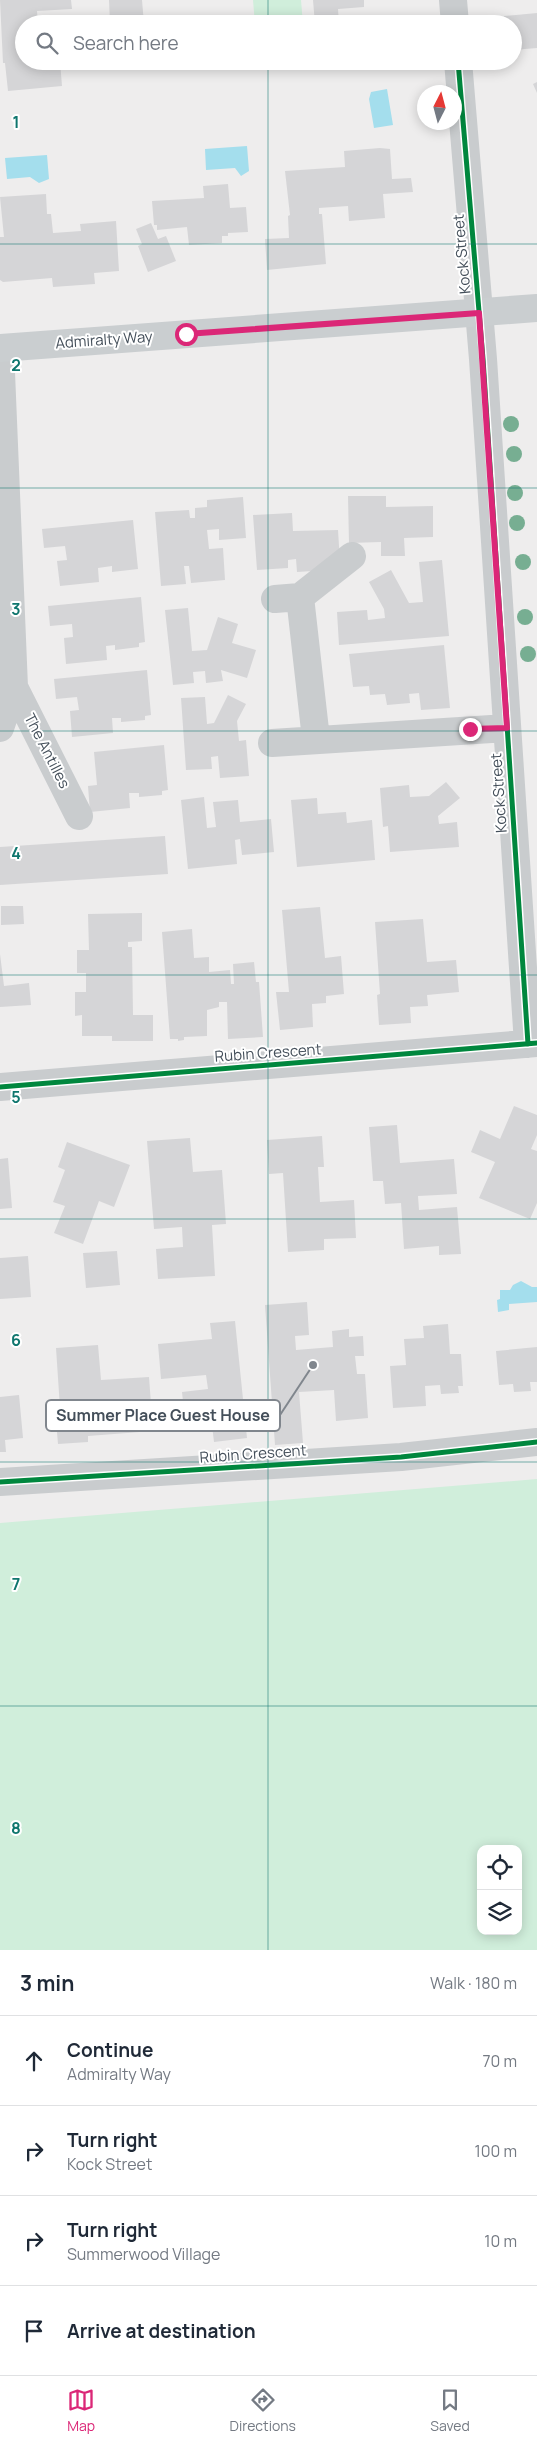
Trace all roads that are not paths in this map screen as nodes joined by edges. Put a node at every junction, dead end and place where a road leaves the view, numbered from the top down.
1 (453, 0) edge
2 (454, 15) edge
3 (459, 70) edge
4 (537, 308) edge
5 (479, 313) junction
6 (0, 348) edge
7 (352, 556) dead end
8 (14, 687) junction
9 (0, 728) edge
10 (507, 728) junction
11 (316, 739) junction
12 (272, 743) dead end
13 (79, 816) dead end
14 (532, 1044) edge
15 (0, 1087) edge
16 (537, 1442) edge
17 (0, 1482) edge

1 - 2 street
3 - 5 street, Kock Street
4 - 5 main road, Admiralty Way
5 - 6 main road, Admiralty Way
5 - 10 street, Kock Street
6 - 8 street, The Antilles
7 - 11 street
8 - 9 street, The Antilles
8 - 13 street, The Antilles
10 - 11 street
10 - 14 street, Kock Street
11 - 12 street
14 - 15 street, Rubin Crescent
16 - 17 street, Rubin Crescent

